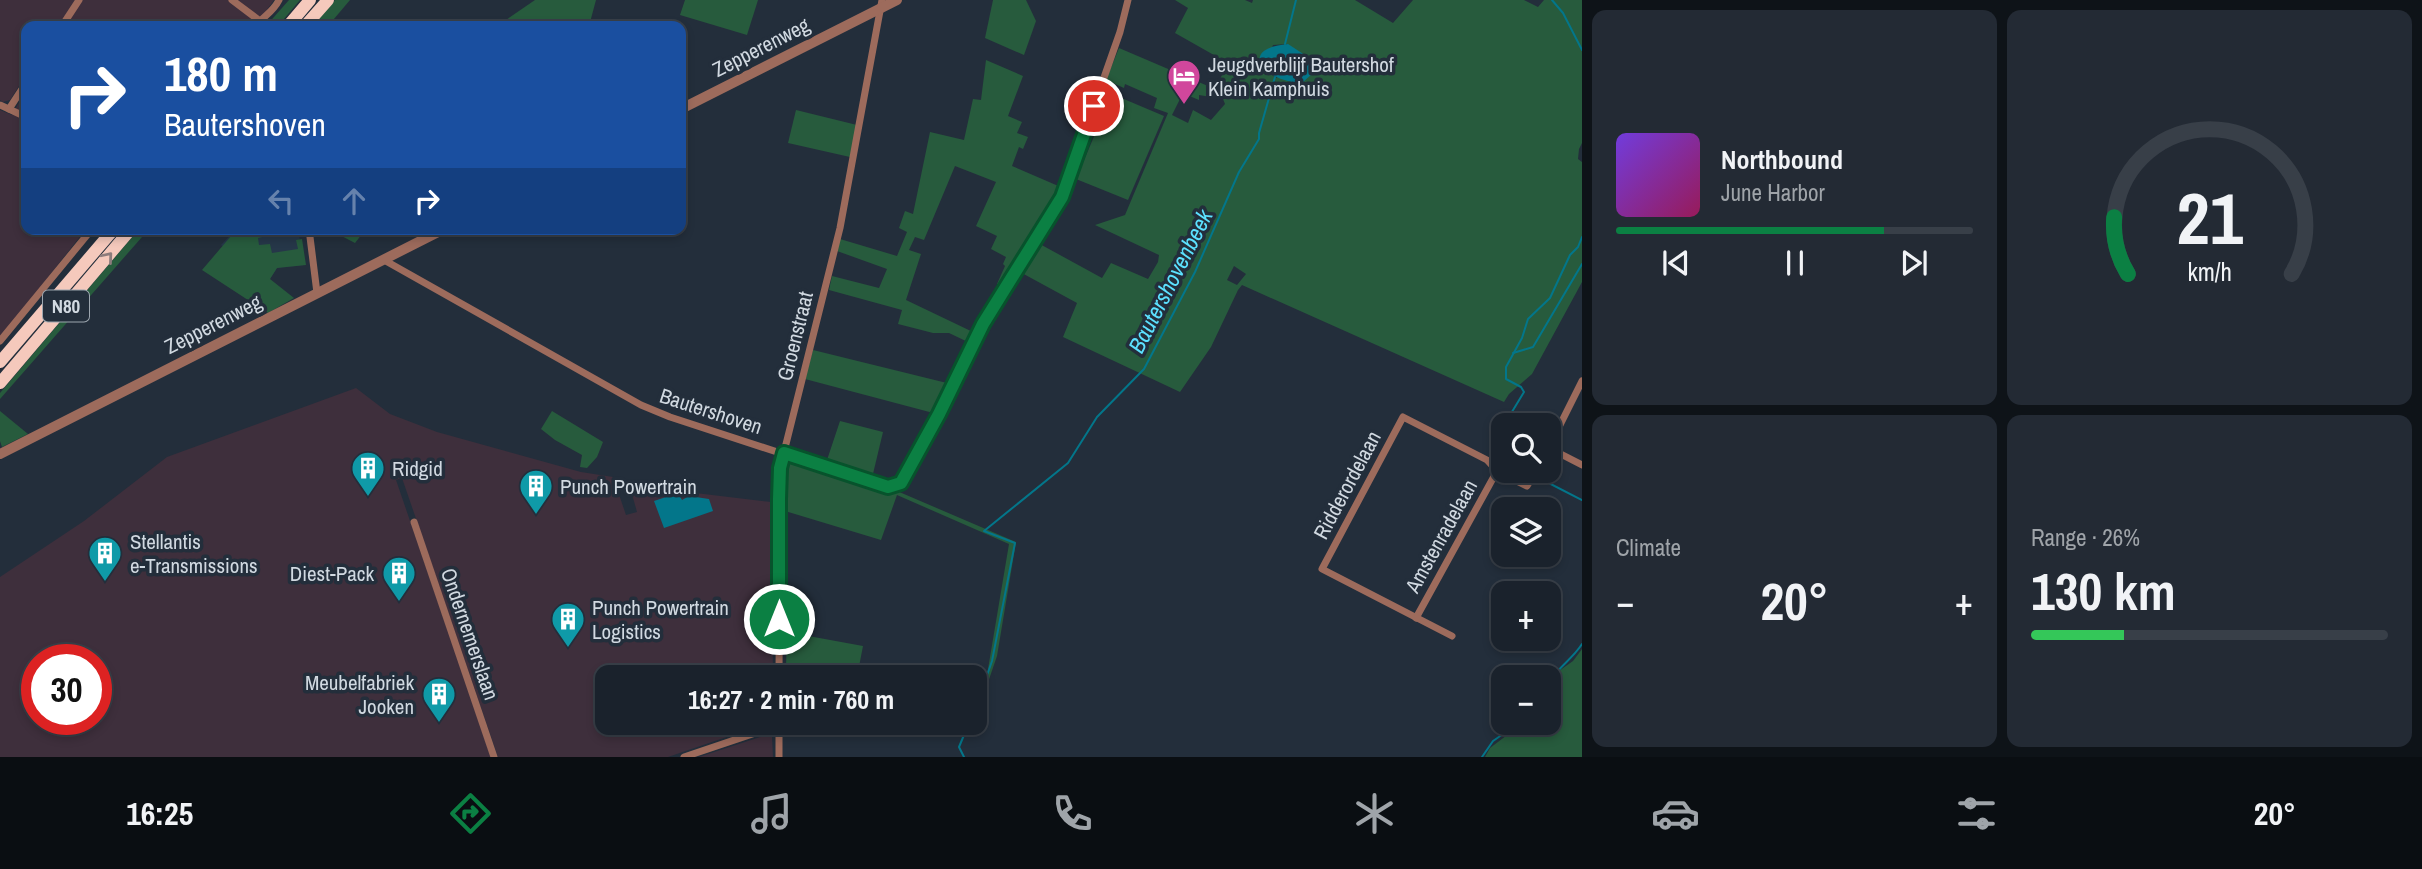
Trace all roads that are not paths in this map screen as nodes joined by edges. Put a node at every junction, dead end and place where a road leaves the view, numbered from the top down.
1 (79, 0) edge
2 (232, 0) edge
3 (279, 0) edge
4 (310, 0) edge
5 (328, 0) edge
6 (897, 0) edge
7 (1128, 0) edge
8 (882, 4) edge
9 (65, 21) edge
10 (257, 21) edge
11 (261, 21) edge
12 (292, 21) edge
13 (309, 21) edge
14 (21, 91) edge
15 (0, 104) edge
16 (686, 106) edge
17 (9, 109) junction
18 (21, 115) edge
19 (87, 235) edge
20 (109, 235) edge
21 (126, 235) edge
22 (310, 235) edge
23 (432, 235) edge
24 (384, 260) junction
25 (317, 293) junction
26 (0, 341) edge
27 (0, 362) edge
28 (1582, 381) edge
29 (0, 383) edge
30 (1561, 423) edge
31 (784, 453) junction
32 (0, 454) edge
33 (1561, 454) edge
34 (1491, 464) edge
35 (1582, 465) edge
36 (1491, 482) edge
37 (414, 522) dead end
38 (1416, 618) junction
39 (1452, 636) dead end
40 (779, 665) edge
41 (747, 735) edge
42 (779, 735) edge
43 (494, 757) edge
44 (684, 757) edge
45 (779, 757) edge

1 - 9 street
2 - 10 street
3 - 11 street
4 - 12 highway
5 - 13 highway
6 - 8 street, Zepperenweg
7 - 31 street, Bautershoven
8 - 16 street, Zepperenweg
8 - 31 street, Groenstraat
14 - 17 street
15 - 17 street
17 - 18 street
19 - 26 street
20 - 27 highway, N80
29 -> 21 highway, N80
22 - 25 street
23 - 24 street, Zepperenweg
24 - 25 street, Zepperenweg
24 - 31 street, Bautershoven
25 - 32 street, Zepperenweg
28 - 30 street
31 - 40 street, Groenstraat
33 - 35 street
34 - 38 street, Ridderordelaan
36 - 38 street, Amstenradelaan
37 - 43 street, Ondernemerslaan
38 - 39 street
41 - 44 street
42 - 45 street

